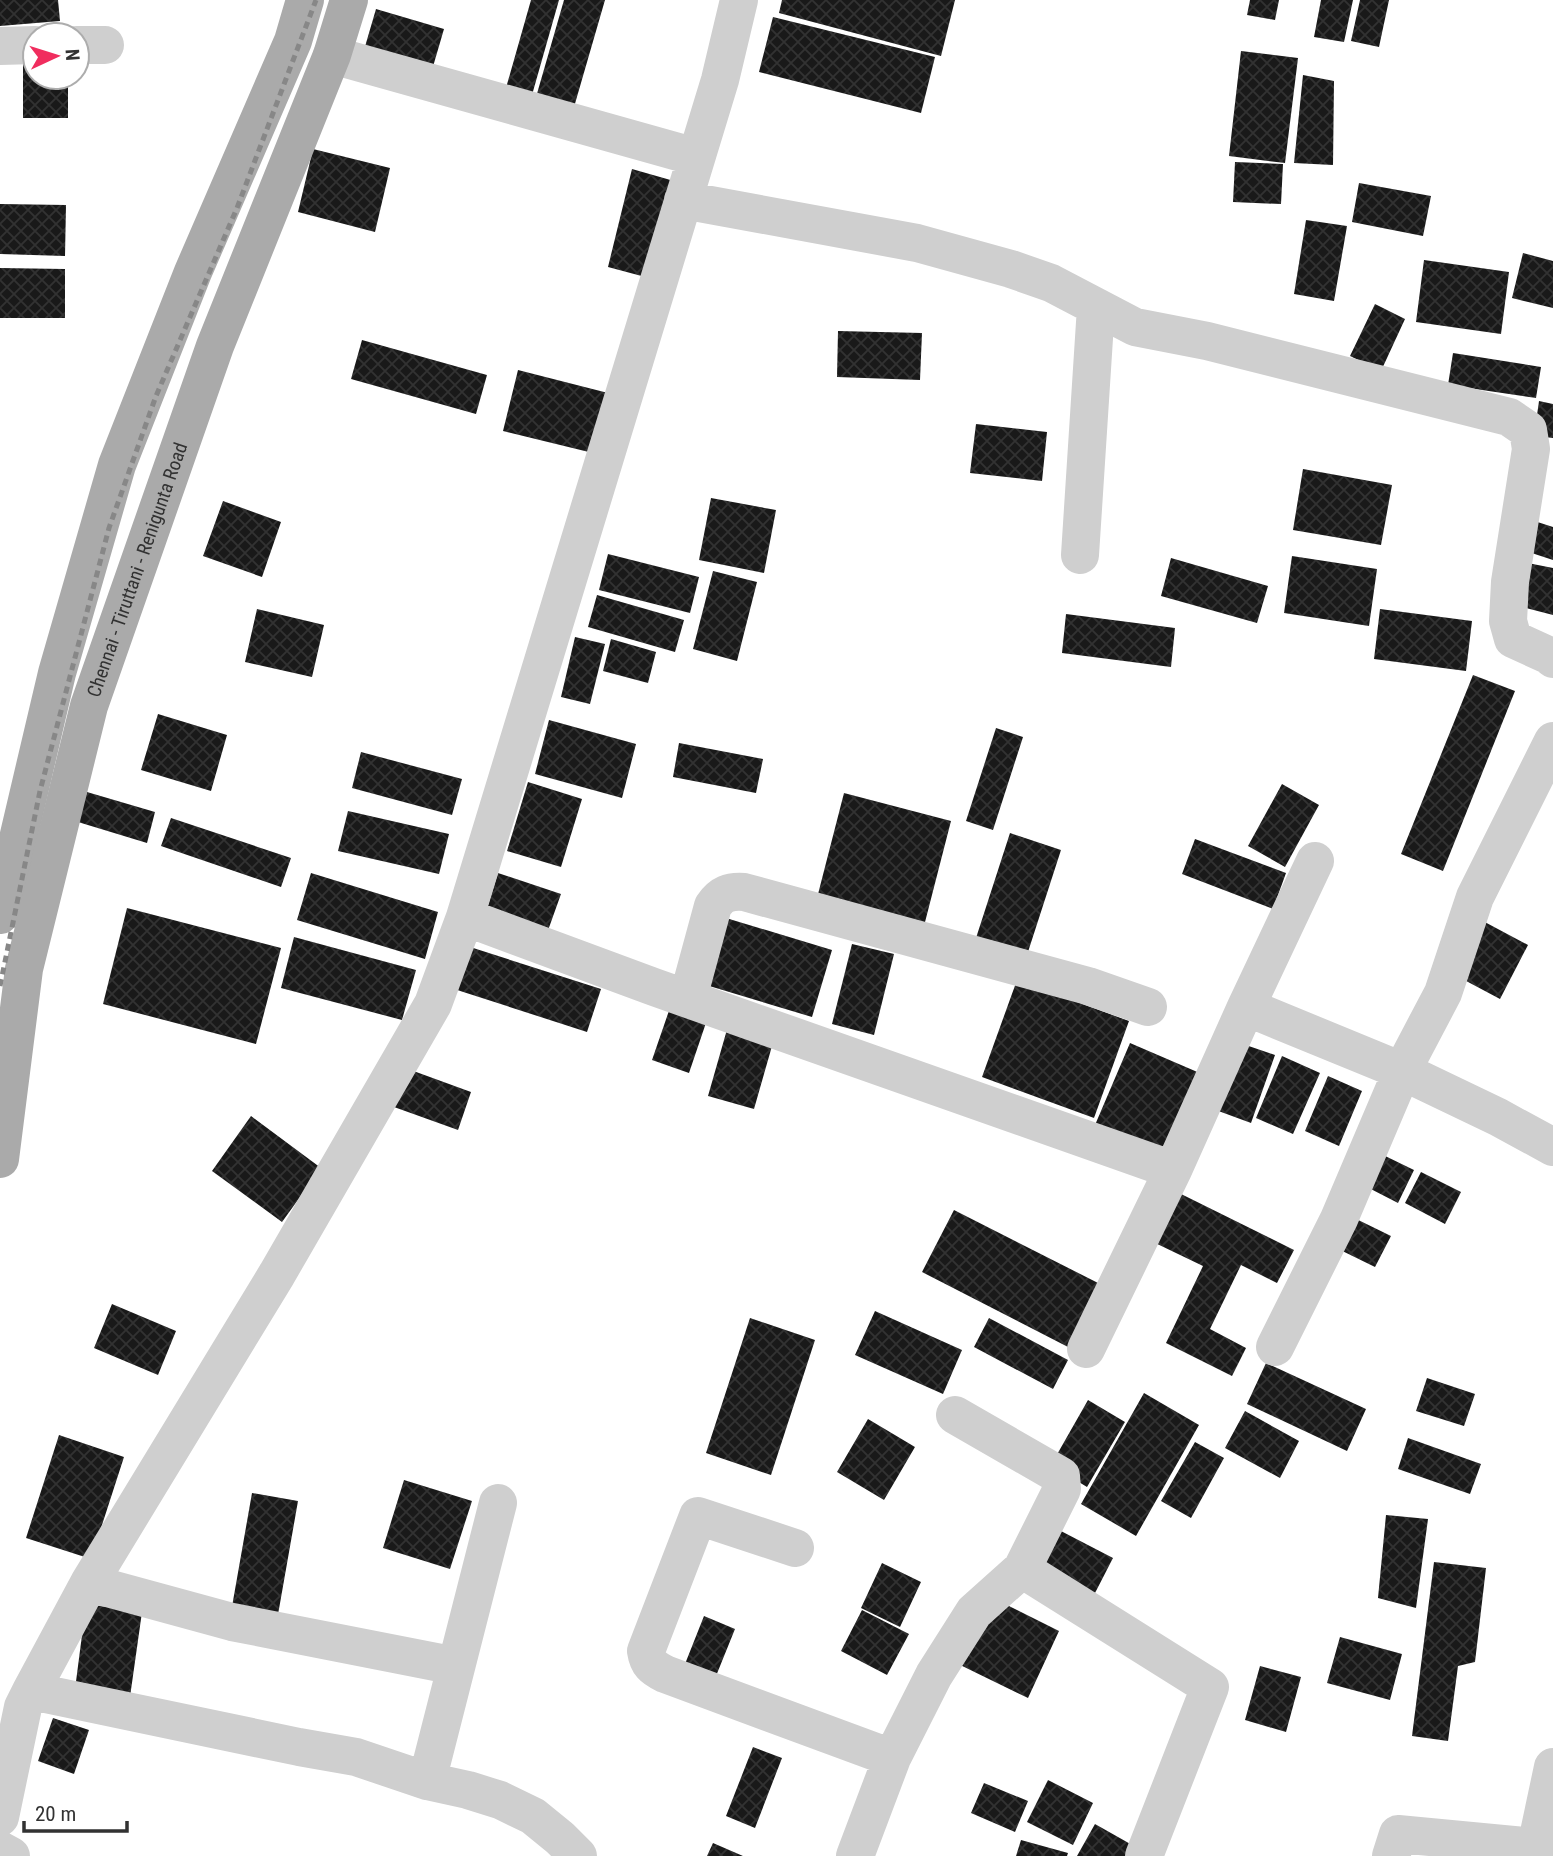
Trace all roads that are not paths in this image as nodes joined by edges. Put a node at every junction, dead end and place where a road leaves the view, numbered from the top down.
1 (305, 0) edge
2 (349, 0) edge
3 (739, 0) edge
4 (21, 45) edge
5 (0, 46) edge
6 (332, 55) junction
7 (696, 157) junction
8 (683, 200) junction
9 (1096, 307) junction
10 (169, 332) junction
11 (215, 346) junction
12 (1080, 555) dead end
13 (1553, 659) edge
14 (1551, 748) edge
15 (1315, 861) dead end
16 (0, 915) edge
17 (465, 917) junction
18 (688, 998) junction
19 (1148, 1007) dead end
20 (1245, 1007) junction
21 (1402, 1071) junction
22 (1553, 1147) edge
23 (0, 1159) edge
24 (1173, 1171) junction
25 (1275, 1348) dead end
26 (1086, 1349) dead end
27 (956, 1415) dead end
28 (498, 1503) dead end
29 (795, 1548) dead end
30 (1023, 1569) junction
31 (89, 1583) junction
32 (456, 1666) junction
33 (31, 1691) junction
34 (892, 1758) junction
35 (1553, 1768) edge
36 (427, 1781) junction
37 (0, 1817) edge
38 (0, 1850) edge
39 (1536, 1852) edge
40 (10, 1856) edge
41 (578, 1856) edge
42 (855, 1856) edge
43 (1144, 1856) edge
44 (1391, 1856) edge

1 - 10 main road
2 - 6 main road, Chennai - Tiruttani - Renigunta Road
3 - 7 street
4 - 5 street
6 - 7 street
6 - 11 main road, Chennai - Tiruttani - Renigunta Road
7 - 8 street
8 - 9 street
8 - 17 street
9 - 12 street
9 - 13 street
10 - 11 main road
10 - 16 main road
11 - 23 main road, Chennai - Tiruttani - Renigunta Road
14 - 21 street
15 - 20 street
17 - 18 street
17 - 31 street
18 - 19 street
18 - 24 street
20 - 21 street
20 - 24 street
21 - 22 street
21 - 25 street
24 - 26 street
27 - 30 street
28 - 32 street
29 - 34 street
30 - 34 street
30 - 43 street
31 - 32 street
31 - 33 street
32 - 36 street
33 - 36 street
33 - 37 street
34 - 42 street
35 - 39 street
36 - 41 street
38 - 40 street
39 - 44 street

